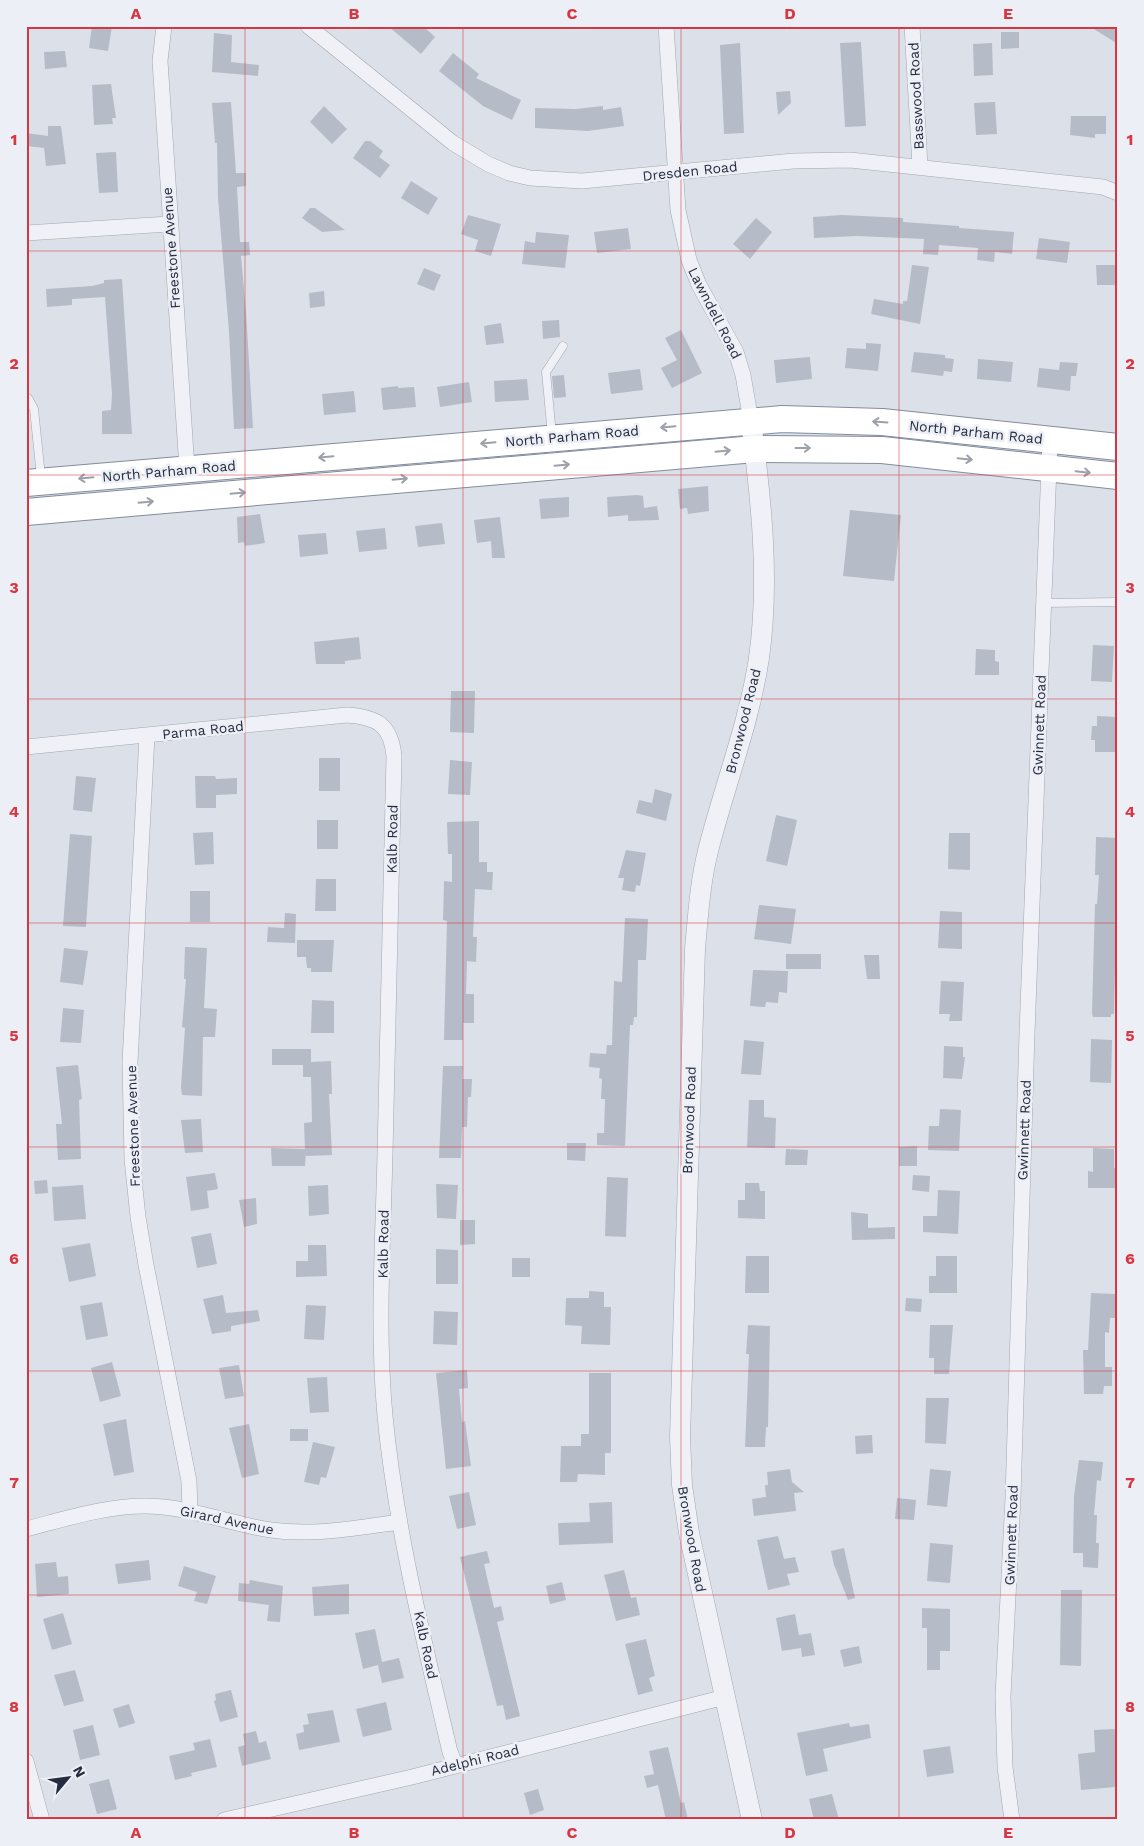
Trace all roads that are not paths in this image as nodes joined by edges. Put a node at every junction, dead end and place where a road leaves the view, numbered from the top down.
1 (164, 26) edge
2 (308, 26) edge
3 (666, 26) edge
4 (912, 26) edge
5 (920, 166) junction
6 (676, 172) junction
7 (1118, 192) edge
8 (170, 224) junction
9 (26, 233) edge
10 (562, 346) dead end
11 (26, 398) edge
12 (751, 421) junction
13 (552, 437) junction
14 (1050, 440) junction
15 (1118, 447) edge
16 (755, 449) junction
17 (1049, 468) junction
18 (187, 469) junction
19 (1118, 476) edge
20 (34, 483) edge
21 (189, 498) junction
22 (26, 512) edge
23 (1044, 602) junction
24 (1118, 602) edge
25 (378, 722) joint
26 (147, 736) junction
27 (26, 747) edge
28 (190, 1511) junction
29 (399, 1522) junction
30 (26, 1529) edge
31 (725, 1697) junction
32 (26, 1761) edge
33 (455, 1764) junction
34 (42, 1820) edge
35 (224, 1820) edge
36 (752, 1820) edge
37 (1012, 1820) edge

1 - 8 street, Freestone Avenue
2 - 6 street, Dresden Road
3 - 6 street, Lawndell Road
4 - 5 street, Basswood Road
5 - 6 street, Dresden Road
5 - 7 street, Dresden Road
6 - 12 street, Lawndell Road
8 - 9 street
8 - 18 street, Freestone Avenue
10 - 13 lane
11 - 20 lane
12 -> 13 highway, North Parham Road
14 -> 12 highway, North Parham Road
12 - 16 street, Bronwood Road
13 -> 18 highway, North Parham Road
14 - 15 highway, North Parham Road
14 - 17 street, Gwinnett Road
16 -> 17 highway, North Parham Road
21 -> 16 highway, North Parham Road
16 - 31 street, Bronwood Road
17 -> 19 highway, North Parham Road
17 - 23 street, Gwinnett Road
18 -> 20 highway, North Parham Road
18 - 21 highway
22 -> 21 highway, North Parham Road
23 - 24 lane
23 - 37 street, Gwinnett Road
25 - 26 street, Parma Road
25 - 29 street, Kalb Road
26 - 27 street, Parma Road
26 - 28 street, Freestone Avenue
28 - 29 street, Girard Avenue
28 - 30 street, Girard Avenue
29 - 33 street, Kalb Road
31 - 33 street, Adelphi Road
31 - 36 street, Bronwood Road
32 - 34 street
33 - 35 street, Adelphi Road

